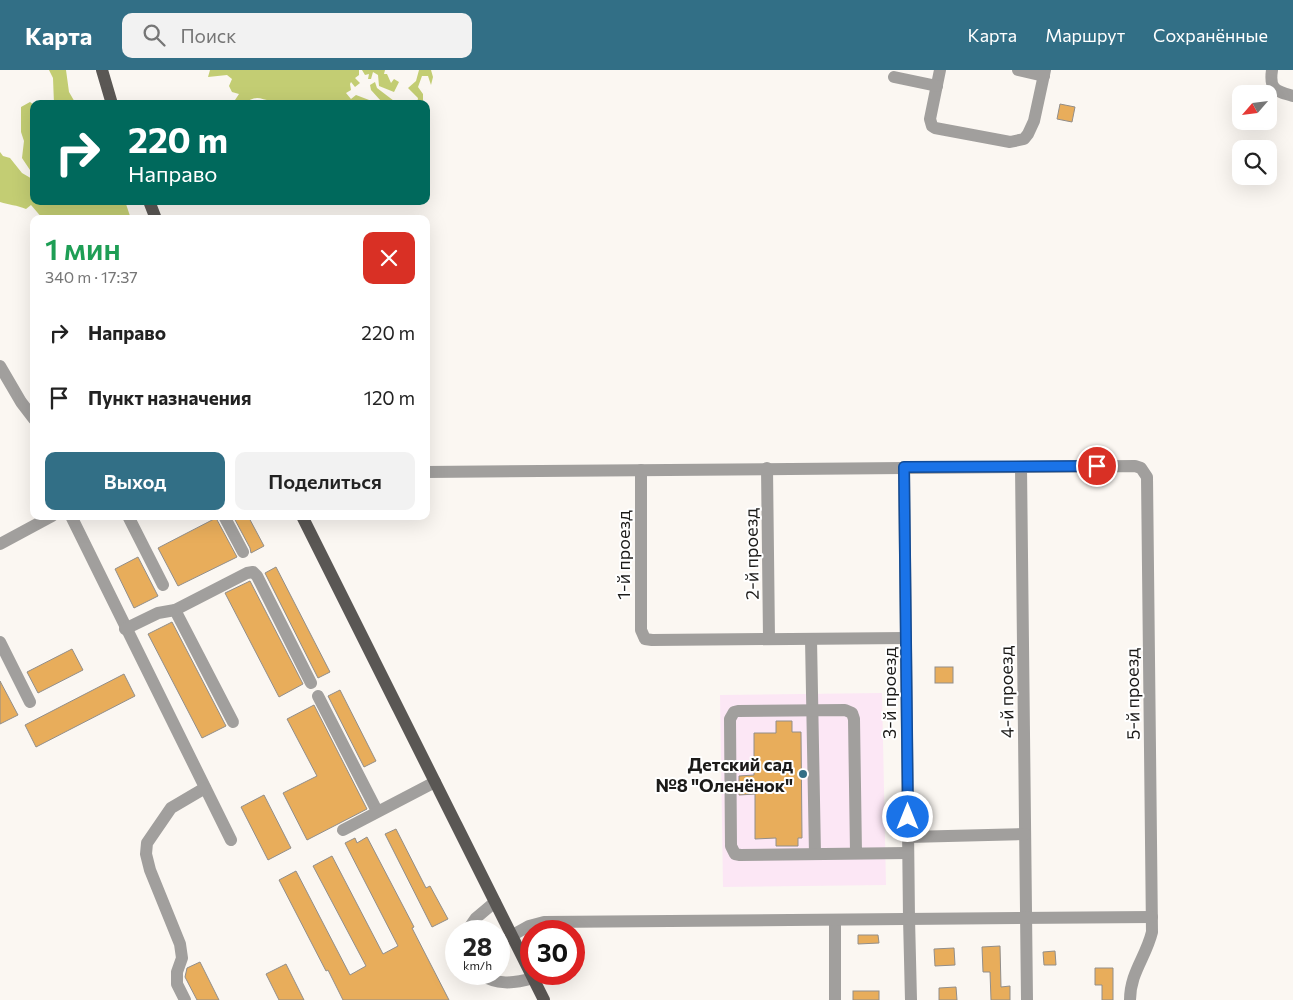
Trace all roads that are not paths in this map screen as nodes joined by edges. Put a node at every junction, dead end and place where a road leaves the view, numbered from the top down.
1 (102, 70) edge
2 (940, 70) edge
3 (1018, 70) edge
4 (1272, 70) edge
5 (1044, 73) edge
6 (894, 77) dead end
7 (937, 86) junction
8 (1293, 96) edge
9 (111, 100) edge
10 (0, 366) edge
11 (30, 414) edge
12 (1021, 466) junction
13 (904, 467) junction
14 (767, 468) junction
15 (641, 470) junction
16 (430, 472) edge
17 (45, 520) edge
18 (73, 520) edge
19 (130, 520) edge
20 (226, 520) edge
21 (304, 520) edge
22 (0, 544) edge
23 (243, 552) dead end
24 (163, 585) dead end
25 (175, 610) junction
26 (125, 629) junction
27 (906, 638) junction
28 (770, 639) junction
29 (811, 639) junction
30 (0, 642) edge
31 (311, 683) dead end
32 (318, 696) dead end
33 (30, 702) dead end
34 (813, 710) junction
35 (233, 722) dead end
36 (435, 782) junction
37 (205, 788) junction
38 (377, 811) junction
39 (343, 830) dead end
40 (1025, 834) junction
41 (908, 837) junction
42 (231, 840) dead end
43 (908, 853) junction
44 (815, 854) junction
45 (856, 854) junction
46 (495, 902) junction
47 (1025, 917) junction
48 (1152, 917) junction
49 (909, 918) junction
50 (475, 920) edge
51 (835, 920) junction
52 (512, 936) junction
53 (520, 952) edge
54 (536, 985) edge
55 (186, 1000) edge
56 (544, 1000) edge
57 (835, 1000) edge
58 (911, 1000) edge
59 (1027, 1000) edge
60 (1130, 1000) edge

1 - 9 main road
2 - 7 street
3 - 5 street
4 - 8 street
5 - 7 street
6 - 7 street
10 - 11 street
12 - 13 street
12 - 40 street, 4-й проезд
12 - 48 street, 5-й проезд
13 - 14 street
13 - 27 street, 3-й проезд
14 - 15 street
14 - 28 street, 2-й проезд
15 - 16 street
15 - 28 street, 1-й проезд
17 - 22 street
18 - 26 street
19 - 24 street
20 - 23 street
21 - 36 main road
25 - 26 street
25 - 31 street
25 - 35 street
26 - 37 street
27 - 29 street
27 - 41 street, 3-й проезд
28 - 29 street
29 - 34 street
30 - 33 street
32 - 38 street
34 - 44 street
34 - 44 street
34 - 45 street
36 - 38 street
36 - 46 main road
37 - 42 street
37 - 55 street
38 - 39 street
40 - 41 street
40 - 47 street, 4-й проезд
41 - 43 street, 3-й проезд
43 - 45 street
43 - 49 street, 3-й проезд
44 - 45 street
46 - 50 street
46 - 52 main road
47 - 48 street
47 - 49 street
47 - 59 street, 4-й проезд
48 - 60 street, 5-й проезд
49 - 51 street
49 - 58 street, 3-й проезд
51 - 52 street
51 - 57 street
52 - 53 main road
54 - 56 main road

